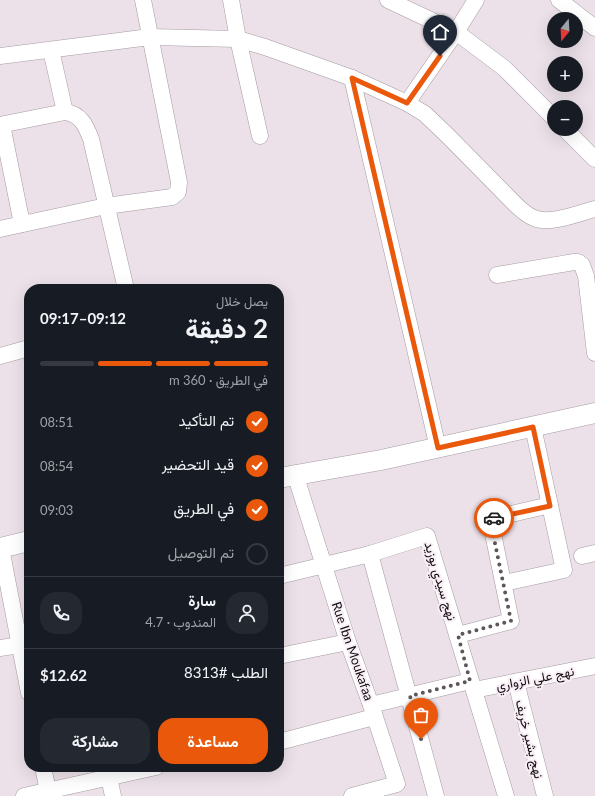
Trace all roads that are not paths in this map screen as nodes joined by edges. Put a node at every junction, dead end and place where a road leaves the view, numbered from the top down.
1 (142, 0) edge
2 (232, 0) edge
3 (388, 0) edge
4 (476, 0) edge
5 (559, 0) edge
6 (595, 28) edge
7 (456, 32) junction
8 (150, 37) junction
9 (238, 39) junction
10 (51, 50) junction
11 (0, 56) edge
12 (352, 78) junction
13 (407, 103) junction
14 (547, 111) edge
15 (65, 112) junction
16 (1, 125) edge
17 (260, 136) dead end
18 (572, 136) edge
19 (595, 159) edge
20 (106, 206) junction
21 (595, 209) edge
22 (22, 224) junction
23 (0, 229) edge
24 (497, 275) dead end
25 (125, 284) edge
26 (24, 349) edge
27 (595, 353) edge
28 (0, 356) edge
29 (595, 413) edge
30 (533, 427) junction
31 (438, 448) junction
32 (287, 476) edge
33 (550, 506) junction
34 (24, 542) edge
35 (1, 548) edge
36 (370, 554) junction
37 (324, 564) junction
38 (284, 575) edge
39 (504, 583) junction
40 (22, 624) edge
41 (458, 635) junction
42 (348, 642) junction
43 (20, 645) junction
44 (0, 648) edge
45 (284, 655) edge
46 (24, 666) edge
47 (595, 666) edge
48 (516, 682) junction
49 (472, 686) junction
50 (410, 696) junction
51 (373, 711) junction
52 (284, 740) edge
53 (44, 772) edge
54 (108, 772) edge
55 (48, 794) edge
56 (370, 794) edge
57 (24, 796) edge
58 (113, 796) edge
59 (352, 796) edge
60 (436, 796) edge
61 (506, 796) edge
62 (544, 796) edge

1 - 8 street
2 - 9 street
3 - 7 street
4 - 7 street
5 - 6 street
7 - 13 street
7 - 14 street
8 - 9 street
8 - 10 street
8 - 20 street
9 - 12 street
9 - 17 street
10 - 11 street
10 - 15 street
12 - 13 street
12 - 31 street
13 - 21 street
15 - 16 street
15 - 20 street
16 - 22 street
18 - 19 street
20 - 22 street
20 - 25 street
22 - 23 street
24 - 27 street
26 - 28 street
29 - 30 street
30 - 31 street
30 - 33 street
31 - 32 street
32 - 37 street, Rue Ibn Moukafaa
33 - 39 street
33 - 39 street
34 - 35 street
35 - 40 street
36 - 37 street, نهج سيدي بوزيد
36 - 41 street, نهج سيدي بوزيد
36 - 50 street
37 - 38 street, نهج سيدي بوزيد
37 - 42 street, Rue Ibn Moukafaa
39 - 41 street
40 - 43 street
41 - 49 street, نهج سيدي بوزيد
42 - 45 street
42 - 51 street, Rue Ibn Moukafaa
43 - 44 street
43 - 46 street
47 - 48 street, نهج علي الزواري
48 - 49 street, نهج علي الزواري
48 - 62 street, نهج بشير خريف
49 - 50 street, نهج علي الزواري
49 - 61 street, نهج سيدي بوزيد
50 - 51 street, نهج علي الزواري
50 - 60 street
51 - 52 street, نهج علي الزواري
51 - 56 street, Rue Ibn Moukafaa
53 - 55 street
54 - 55 street
54 - 58 street
55 - 57 street
56 - 59 street, Rue Ibn Moukafaa

